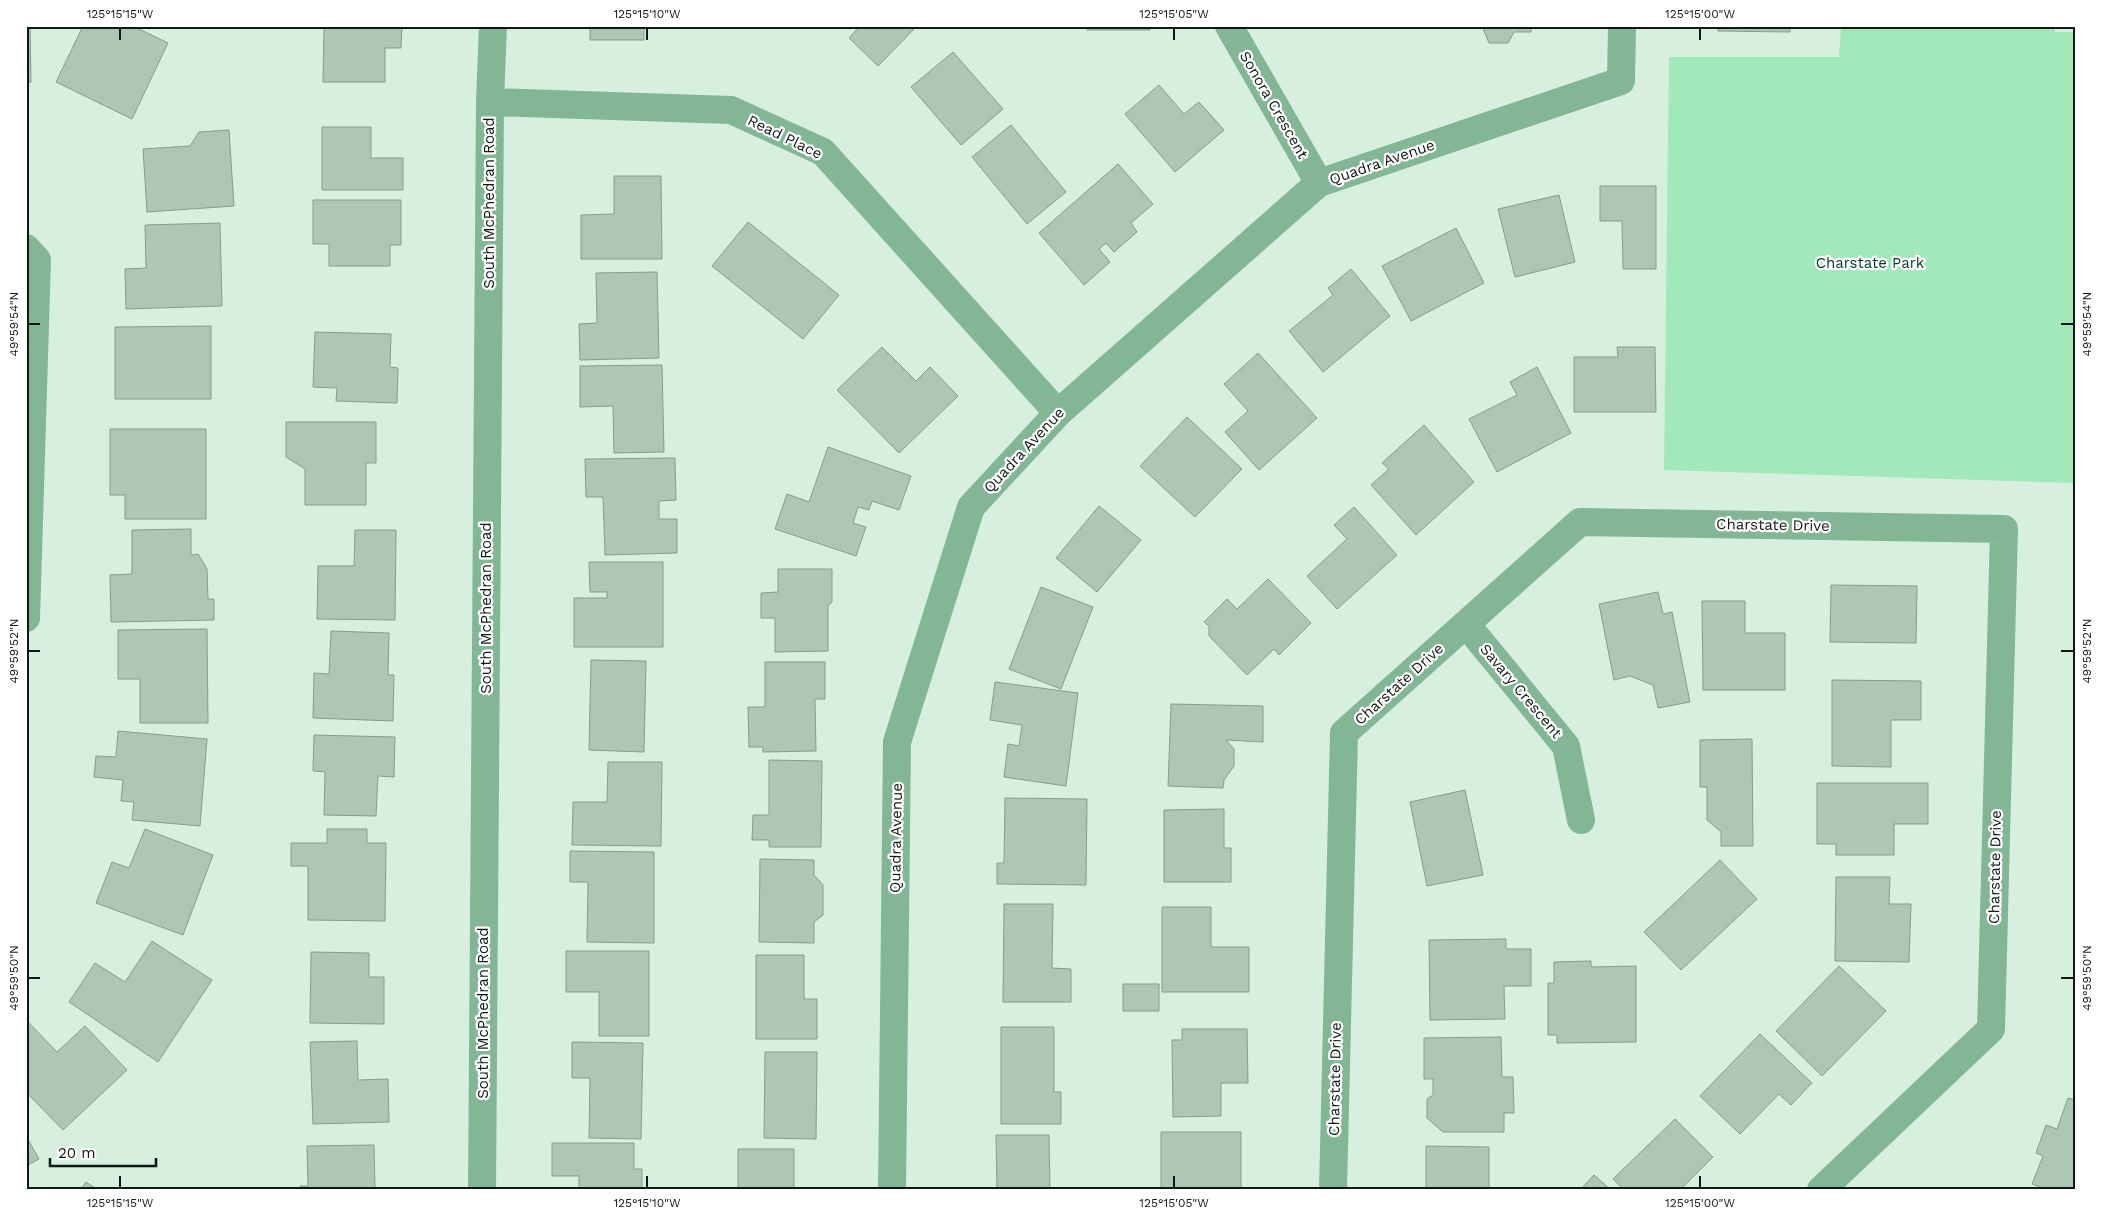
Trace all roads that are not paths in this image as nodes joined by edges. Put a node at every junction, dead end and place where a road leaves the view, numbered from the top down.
1 (493, 26) edge
2 (1229, 26) edge
3 (1622, 26) edge
4 (490, 102) junction
5 (1319, 183) junction
6 (26, 248) edge
7 (1058, 413) junction
8 (26, 618) edge
9 (1466, 624) junction
10 (1581, 820) dead end
11 (482, 1190) edge
12 (892, 1190) edge
13 (1333, 1190) edge
14 (1821, 1190) edge

1 - 4 street, South McPhedran Road
2 - 5 street, Sonora Crescent
3 - 5 street, Quadra Avenue
4 - 7 street, Read Place
4 - 11 street, South McPhedran Road
5 - 7 street, Quadra Avenue
6 - 8 street
7 - 12 street, Quadra Avenue
9 - 10 street, Savary Crescent
9 - 13 street, Charstate Drive
9 - 14 street, Charstate Drive

